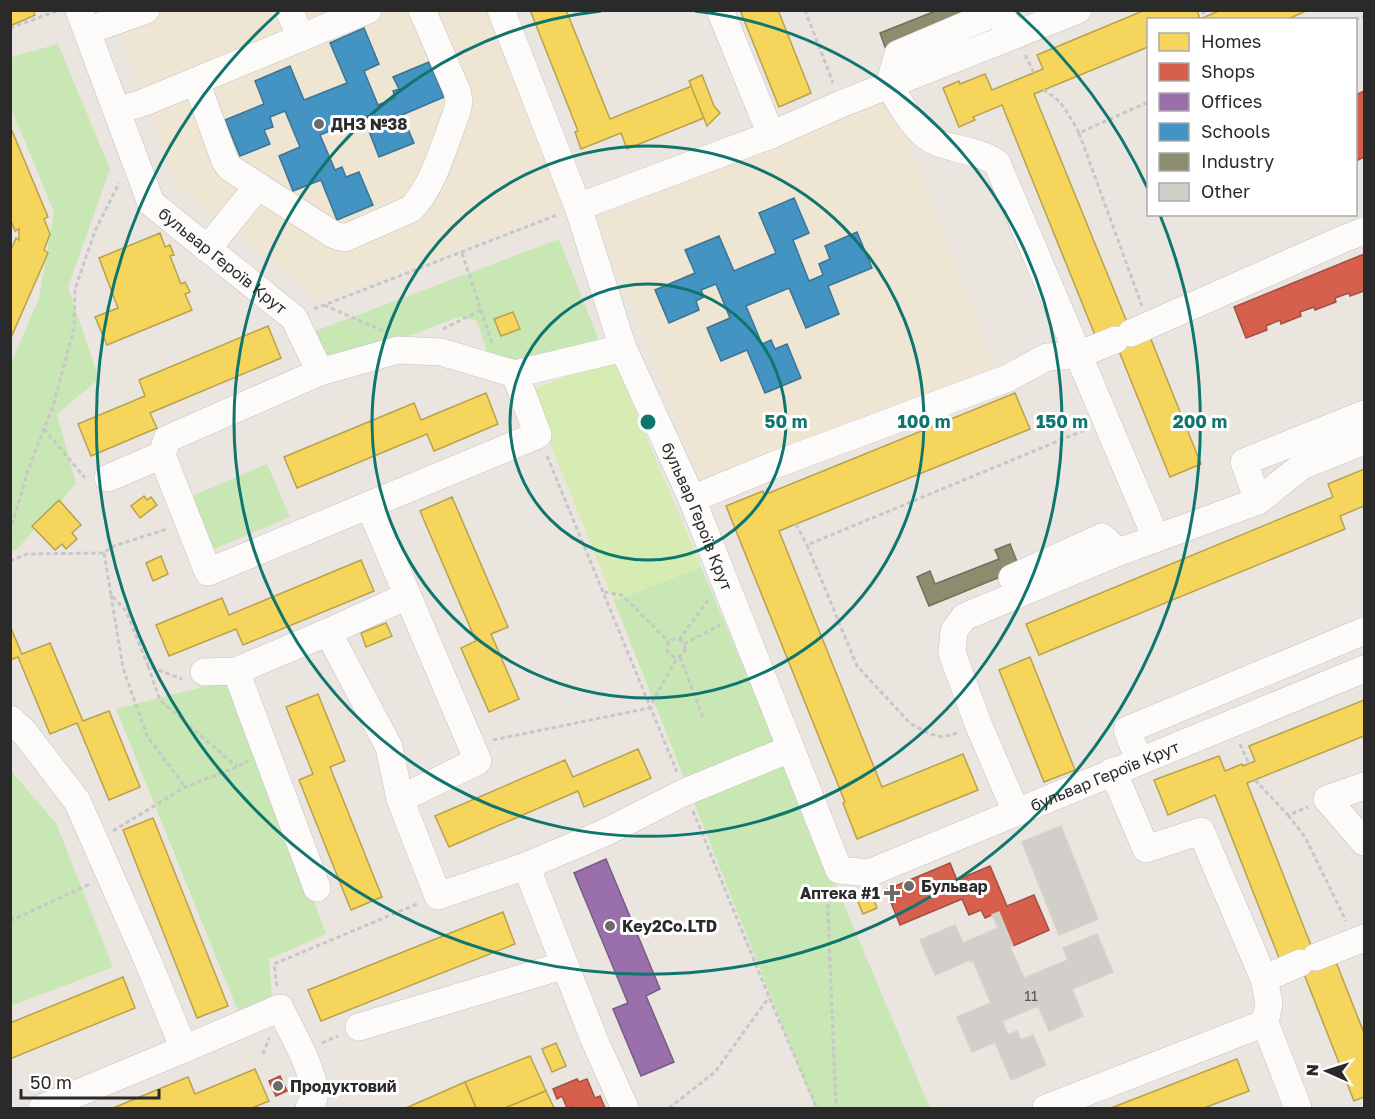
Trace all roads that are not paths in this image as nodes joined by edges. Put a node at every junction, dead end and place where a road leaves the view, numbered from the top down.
1 (146, 10) edge
2 (289, 10) edge
3 (368, 10) edge
4 (422, 10) edge
5 (501, 10) edge
6 (720, 10) edge
7 (1078, 10) edge
8 (83, 21) edge
9 (301, 38) junction
10 (196, 81) junction
11 (889, 86) junction
12 (117, 111) junction
13 (771, 135) junction
14 (258, 186) junction
15 (578, 207) junction
16 (1365, 231) edge
17 (207, 249) junction
18 (622, 348) junction
19 (1078, 355) junction
20 (320, 372) junction
21 (508, 372) junction
22 (1365, 414) edge
23 (1365, 441) edge
24 (162, 455) junction
25 (108, 478) road end
26 (692, 499) junction
27 (1258, 501) junction
28 (369, 505) junction
29 (1156, 538) junction
30 (407, 596) junction
31 (1365, 631) edge
32 (328, 632) junction
33 (1365, 669) edge
34 (236, 671) junction
35 (204, 672) road end
36 (10, 719) edge
37 (790, 750) junction
38 (1139, 760) junction
39 (1113, 771) junction
40 (1365, 786) edge
41 (400, 799) junction
42 (1016, 812) junction
43 (1365, 842) edge
44 (526, 866) junction
45 (316, 888) dead end
46 (1360, 940) edge
47 (565, 965) junction
48 (1264, 980) junction
49 (1265, 1023) junction
50 (359, 1027) road end
51 (184, 1049) junction
52 (42, 1108) edge
53 (309, 1108) edge
54 (625, 1108) edge
55 (1046, 1108) edge
56 (1298, 1108) edge

1 - 8 street
2 - 9 street
3 - 9 street
4 - 14 street
5 - 15 street, бульвар Героїв Крут
6 - 13 street
7 - 11 street
8 - 12 street, бульвар Героїв Крут
9 - 10 street
10 - 12 street
10 - 14 street
11 - 13 street
11 - 19 street
12 - 17 street, бульвар Героїв Крут
13 - 15 street
14 - 17 street
15 - 18 street, бульвар Героїв Крут
16 - 19 street
17 - 20 street, бульвар Героїв Крут
18 - 21 street
18 - 26 street, бульвар Героїв Крут
19 - 26 street
19 - 29 street
20 - 21 street
20 - 24 street
21 - 28 street
22 - 27 street
23 - 27 street
24 - 25 street
24 - 28 street
26 - 37 street, бульвар Героїв Крут
27 - 29 street
28 - 30 street
29 - 42 street
30 - 32 street
30 - 41 street
31 - 38 street
32 - 34 street
32 - 41 street
33 - 38 street, бульвар Героїв Крут
34 - 35 street
34 - 45 street
36 - 51 street
37 - 42 street, бульвар Героїв Крут
37 - 44 street
38 - 39 street, бульвар Героїв Крут
39 - 42 street, бульвар Героїв Крут
39 - 48 street
40 - 43 street
41 - 44 street
44 - 47 street
46 - 48 street
47 - 50 street
47 - 54 street
48 - 49 street
49 - 55 street
49 - 56 street
51 - 52 street
51 - 53 street

